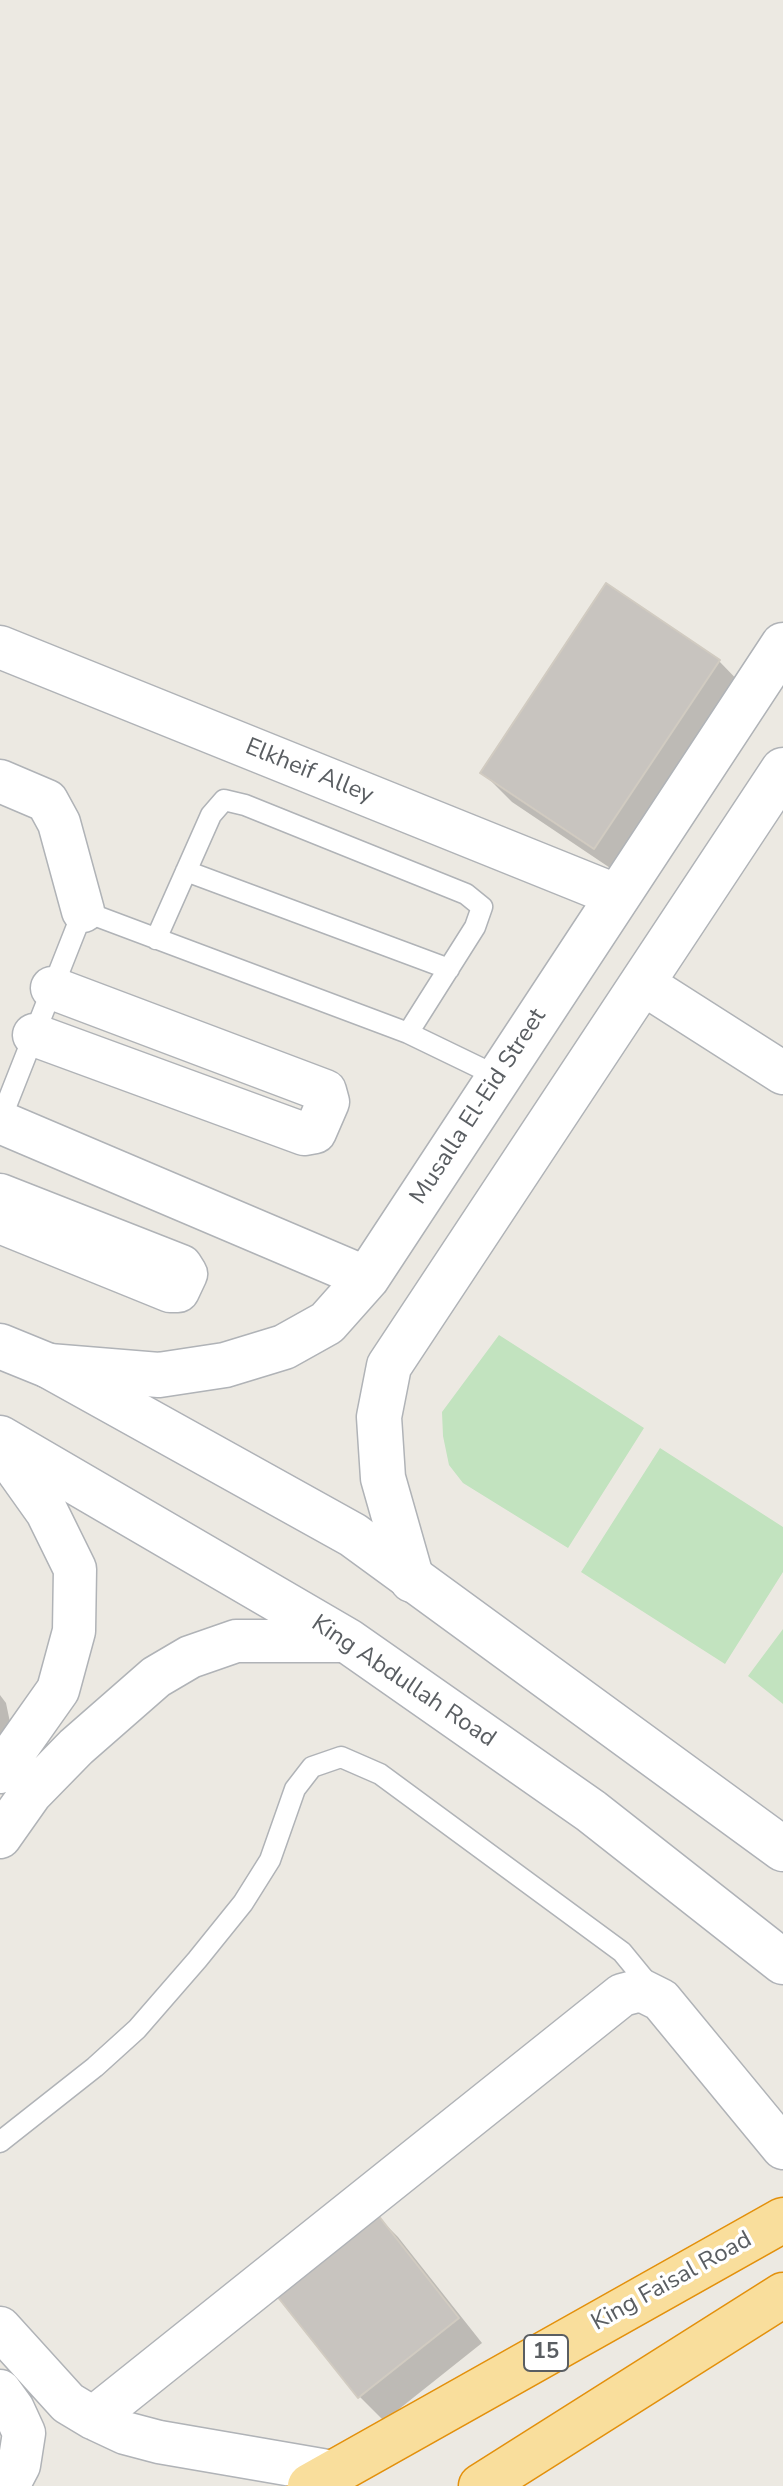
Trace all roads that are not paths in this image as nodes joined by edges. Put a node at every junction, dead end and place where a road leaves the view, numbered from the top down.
1 (783, 645) edge
2 (0, 647) edge
3 (783, 770) edge
4 (0, 781) edge
5 (186, 871) junction
6 (618, 896) junction
7 (83, 911) junction
8 (156, 939) junction
9 (449, 969) junction
10 (642, 983) junction
11 (52, 988) junction
12 (408, 1033) junction
13 (34, 1035) junction
14 (783, 1073) edge
15 (499, 1077) junction
16 (0, 1122) edge
17 (0, 1195) edge
18 (408, 1214) junction
19 (0, 1222) edge
20 (460, 1259) junction
21 (367, 1278) junction
22 (0, 1346) edge
23 (49, 1366) junction
24 (0, 1438) edge
25 (0, 1446) edge
26 (412, 1580) junction
27 (348, 1641) junction
28 (0, 1772) edge
29 (0, 1837) edge
30 (783, 1849) edge
31 (783, 1962) edge
32 (661, 2000) junction
33 (0, 2142) edge
34 (783, 2148) edge
35 (783, 2220) edge
36 (783, 2295) edge
37 (0, 2328) edge
38 (0, 2391) edge
39 (81, 2411) junction
40 (24, 2433) junction
41 (322, 2479) edge
42 (8, 2486) edge
43 (481, 2486) edge

1 - 6 street, Musalla El-Eid Street
2 - 6 street, Elkheif Alley
3 - 10 street
4 - 7 street
5 - 8 lane
5 - 9 lane
5 - 9 lane
6 - 15 street, Musalla El-Eid Street
7 - 8 lane
7 - 11 lane
8 - 12 lane
9 - 12 lane
10 - 14 street
10 - 20 street
11 - 13 lane
11 - 13 street
12 - 15 lane
13 - 16 lane
15 - 18 street, Musalla El-Eid Street
16 - 21 street
17 - 19 street
18 - 20 street
18 - 21 street, Musalla El-Eid Street
20 - 26 street
21 - 23 street, Musalla El-Eid Street
22 - 23 street
23 - 26 street
24 - 27 street, King Abdullah Road
25 - 28 street
26 - 30 street
27 - 29 street
27 - 31 street, King Abdullah Road
32 - 33 lane
32 - 34 street
32 - 39 street
35 - 41 highway, King Faisal Road / 15
36 - 43 highway
37 - 39 street
38 - 40 street
39 - 40 street
39 - 41 street
40 - 42 street

